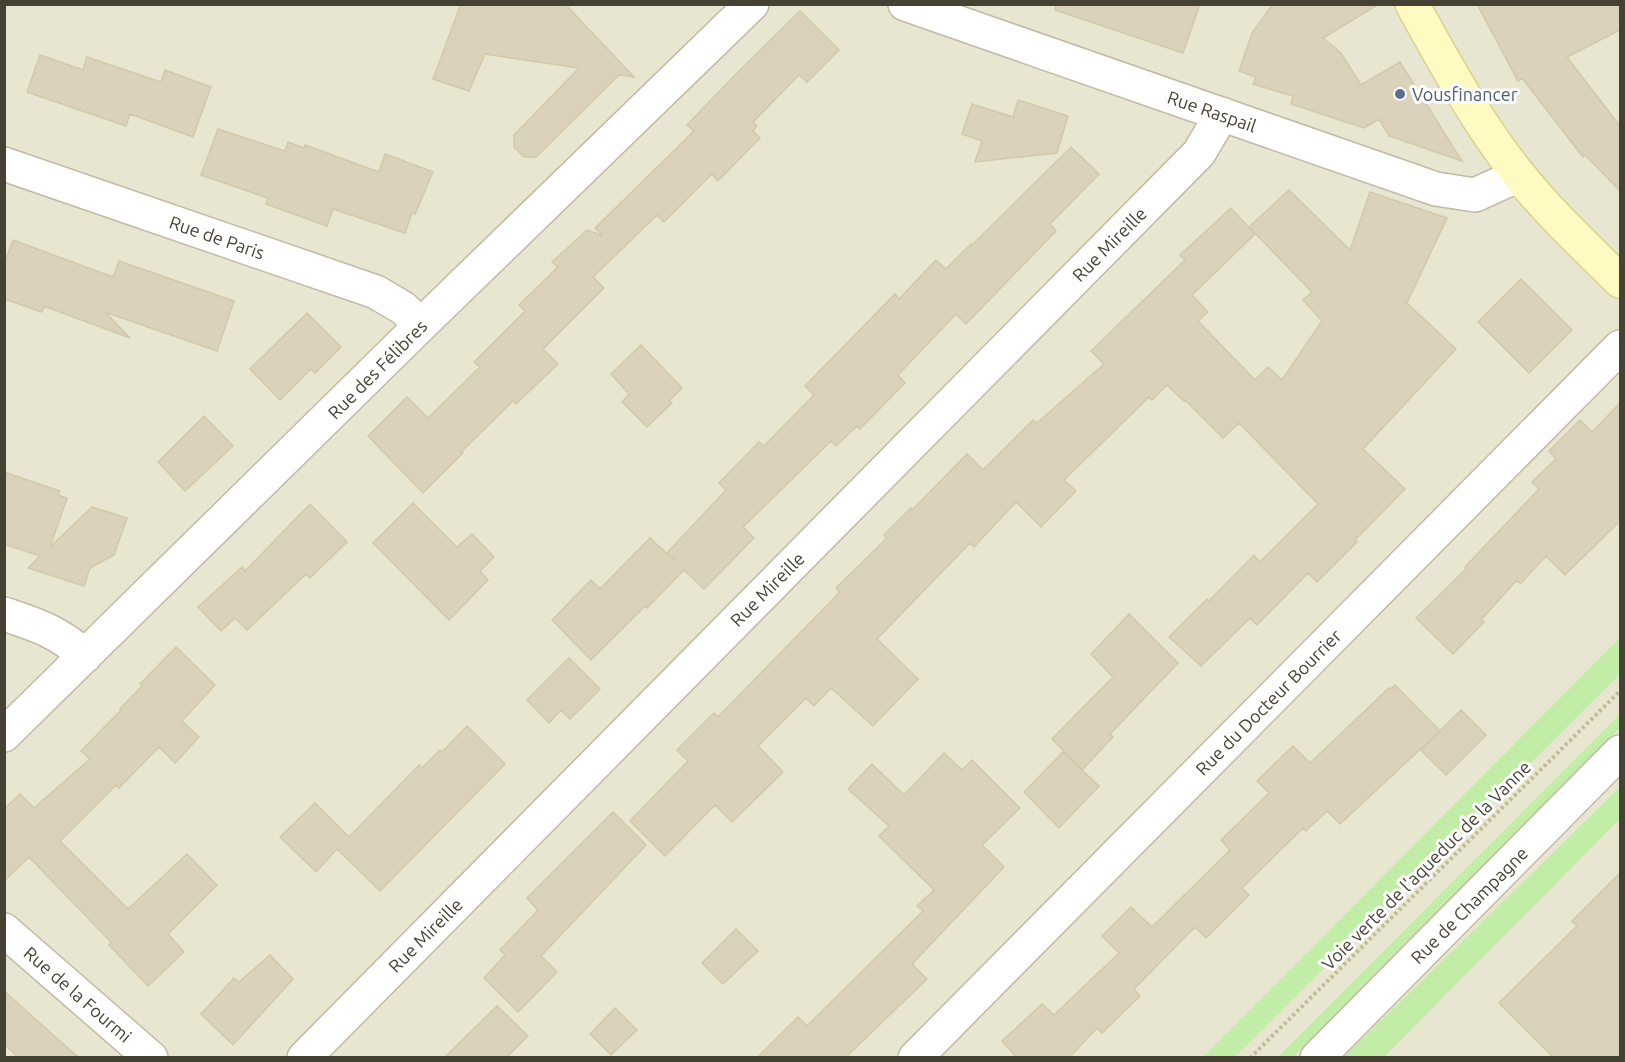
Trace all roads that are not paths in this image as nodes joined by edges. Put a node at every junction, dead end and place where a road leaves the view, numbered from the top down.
1 (752, 4) edge
2 (905, 4) edge
3 (1412, 4) edge
4 (1222, 114) junction
5 (4, 164) edge
6 (1519, 175) junction
7 (1620, 281) edge
8 (421, 325) junction
9 (1620, 347) edge
10 (4, 614) edge
11 (85, 656) junction
12 (4, 735) edge
13 (1620, 752) edge
14 (4, 930) edge
15 (151, 1058) edge
16 (304, 1058) edge
17 (915, 1058) edge
18 (1317, 1058) edge

1 - 8 street, Rue des Félibres
2 - 4 street, Rue Raspail
3 - 6 main road
4 - 6 street, Rue Raspail
4 - 16 street, Rue Mireille
5 - 8 street, Rue de Paris
6 - 7 main road
8 - 11 street, Rue des Félibres
9 - 17 street, Rue du Docteur Bourrier
10 - 11 street
11 - 12 street, Rue des Félibres
13 - 18 street, Rue de Champagne
14 - 15 street, Rue de la Fourmi

